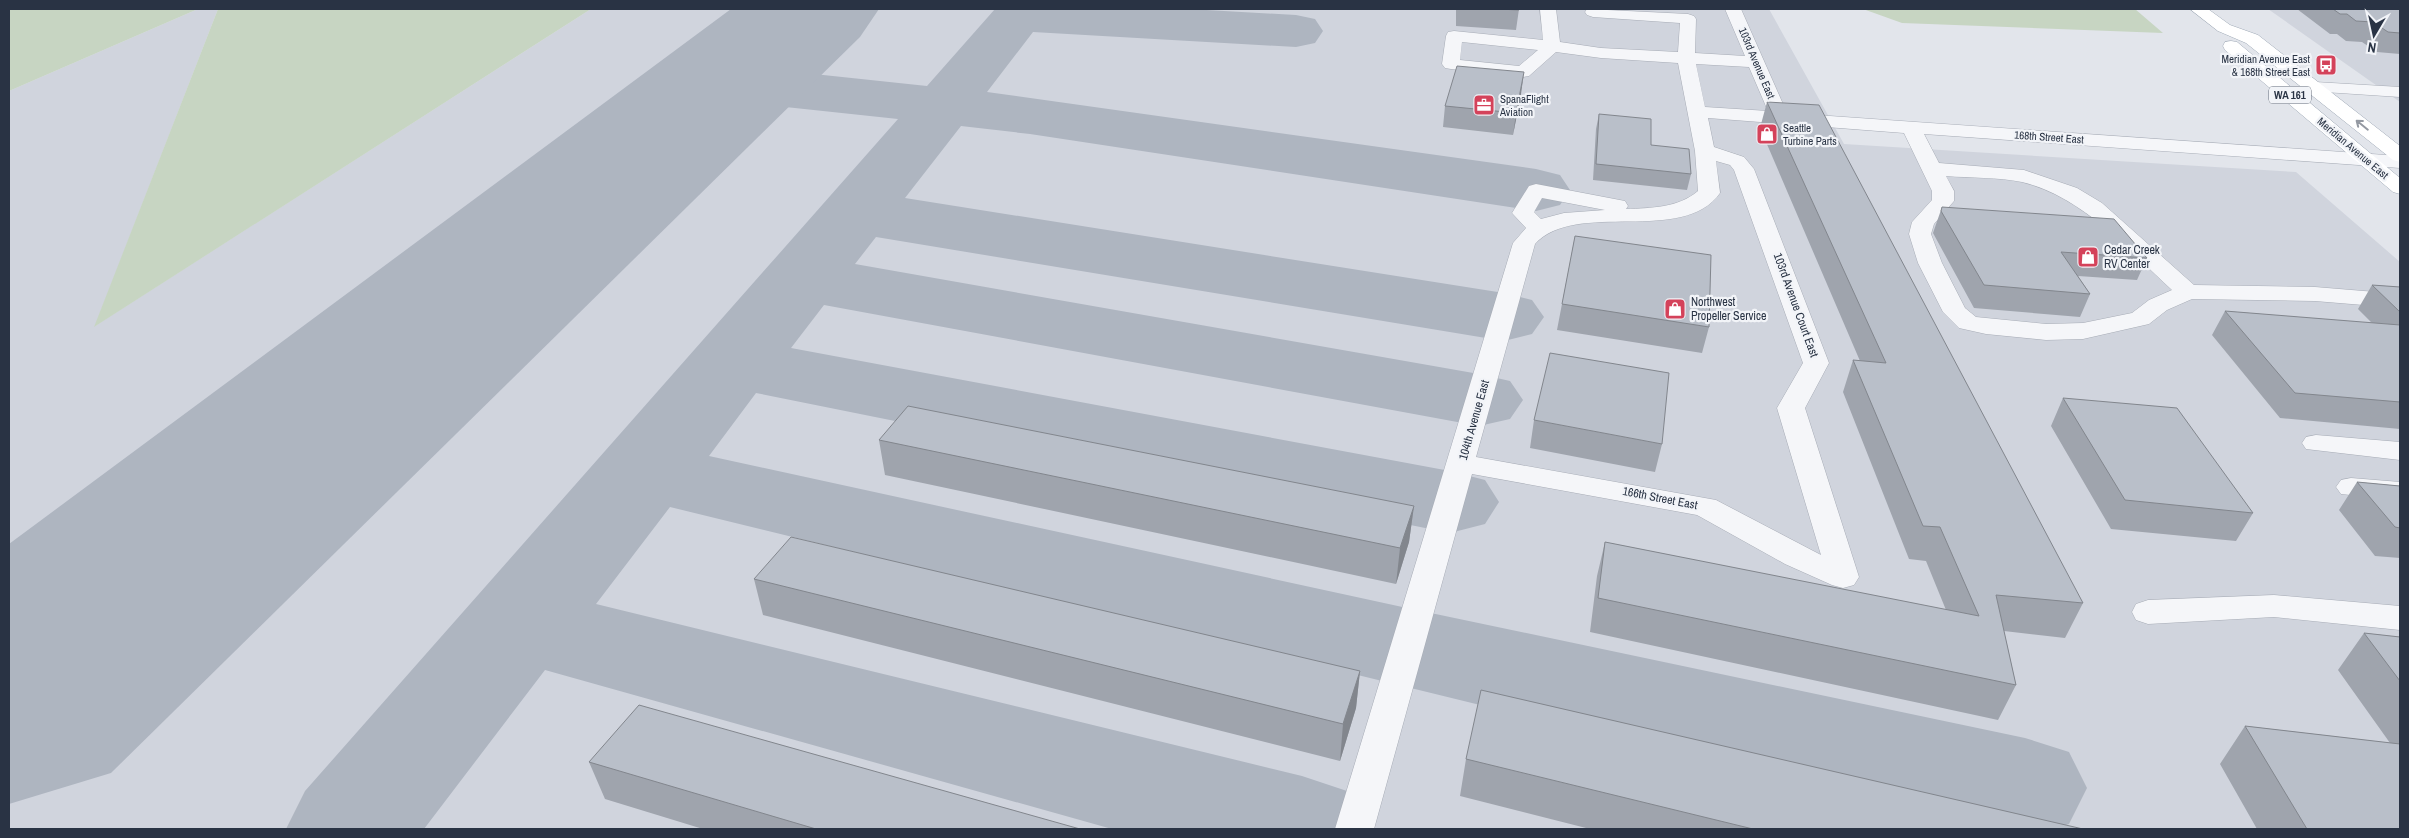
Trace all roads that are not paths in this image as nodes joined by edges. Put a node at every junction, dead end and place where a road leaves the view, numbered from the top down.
1 (1548, 9) edge
2 (1733, 9) edge
3 (2198, 9) edge
4 (1687, 14) edge
5 (1596, 28) edge
6 (2224, 28) junction
7 (1552, 46) junction
8 (1686, 58) junction
9 (1756, 62) junction
10 (2315, 87) junction
11 (2400, 92) edge
12 (1697, 112) junction
13 (1780, 118) junction
14 (1911, 127) junction
15 (1705, 151) junction
16 (2400, 156) edge
17 (2366, 160) junction
18 (2400, 162) edge
19 (1933, 169) junction
20 (2400, 188) edge
21 (2188, 292) junction
22 (2400, 301) edge
23 (2316, 443) dead end
24 (2400, 451) edge
25 (1461, 463) junction
26 (2351, 487) dead end
27 (2400, 491) edge
28 (1843, 577) joint
29 (2148, 612) dead end
30 (2400, 618) edge
31 (1354, 829) edge

1 - 7 street
2 - 9 street, 103rd Avenue East
3 - 6 main road, Meridian Avenue East / WA 161
4 - 5 street
4 - 8 street
5 - 7 street
5 - 8 street
6 - 10 main road, Meridian Avenue East / WA 161
6 - 17 main road, Meridian Avenue East / WA 161
7 - 7 street
8 - 9 street
8 - 12 street
9 - 13 street, 103rd Avenue East
10 - 11 street
16 -> 10 main road, Meridian Avenue East / WA 161
12 - 13 street, 168th Street East
12 - 15 street
13 - 14 street, 168th Street East
14 - 17 street, 168th Street East
14 - 19 street
15 - 25 street, 104th Avenue East
15 - 28 street, 103rd Avenue Court East
17 - 18 street, 168th Street East
17 - 20 main road, Meridian Avenue East / WA 161
19 - 21 street
19 - 21 street
21 - 22 street
23 - 24 street
25 - 28 street, 166th Street East
25 - 31 street, 104th Avenue East
26 - 27 street
29 - 30 street

